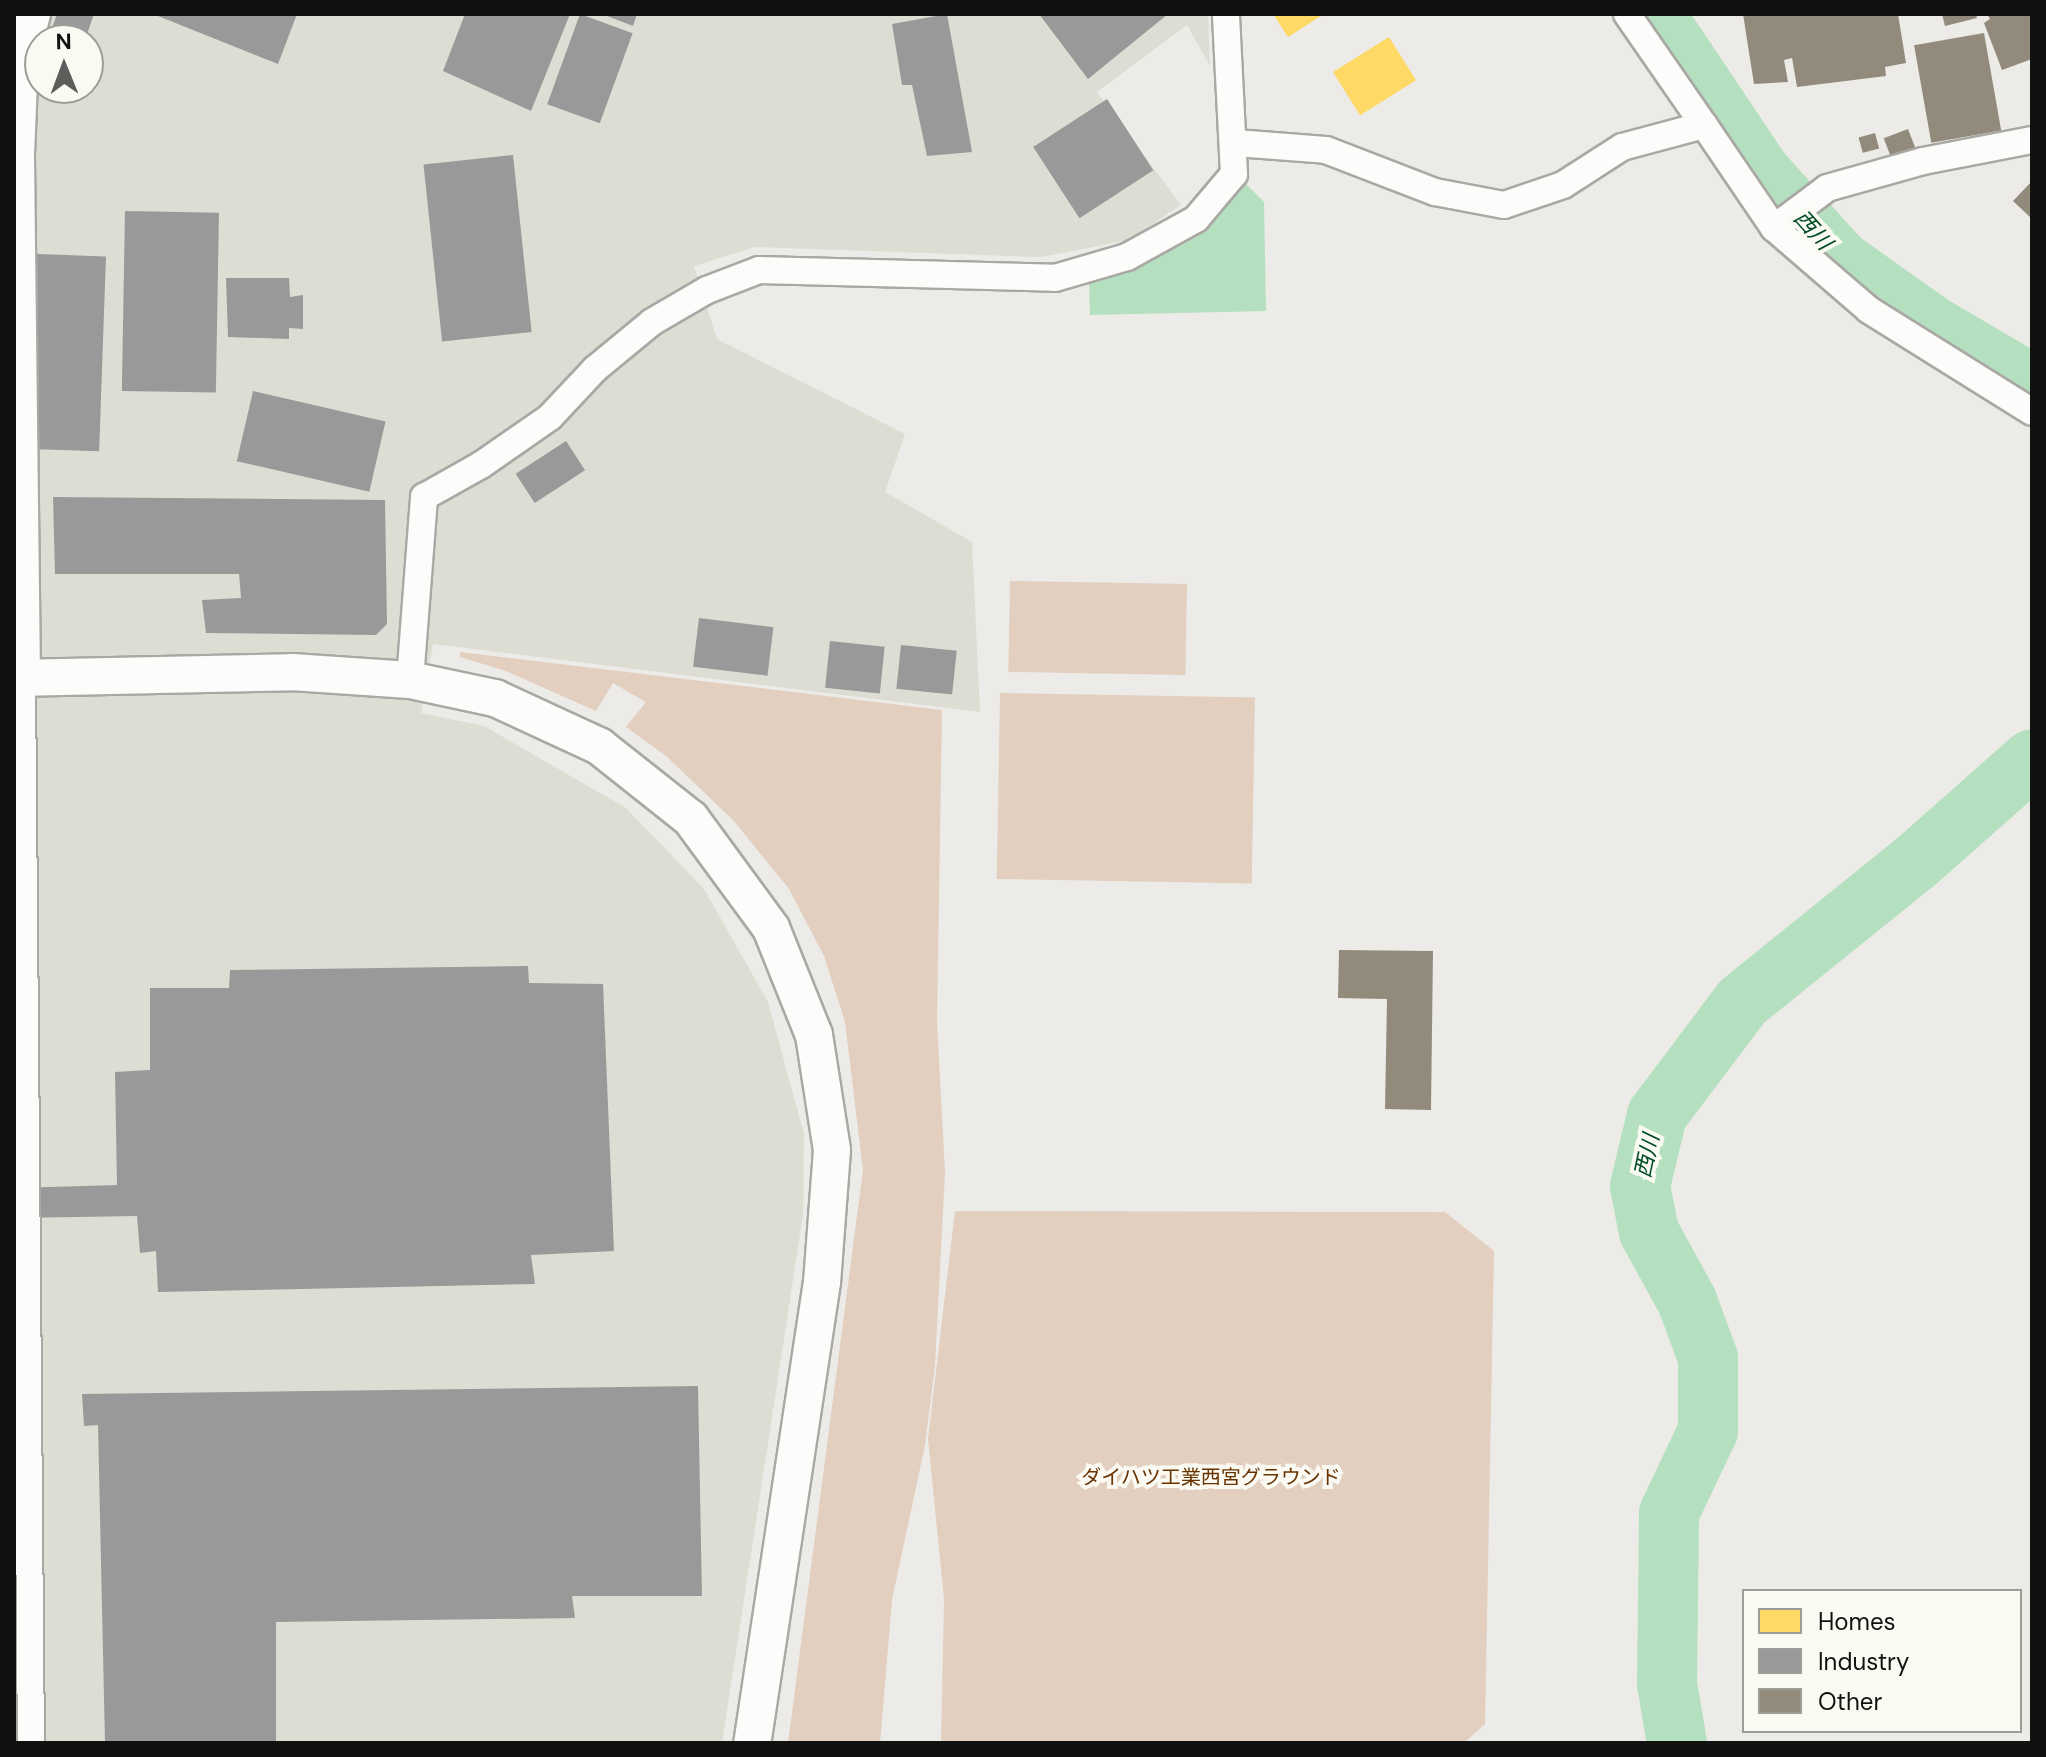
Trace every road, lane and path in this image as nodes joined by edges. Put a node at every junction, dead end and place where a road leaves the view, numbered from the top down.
1 (32, 14) edge
2 (1226, 14) edge
3 (1627, 14) edge
4 (1704, 125) junction
5 (2032, 140) edge
6 (1236, 143) junction
7 (1774, 228) junction
8 (2032, 412) edge
9 (18, 678) edge
10 (410, 680) junction
11 (31, 1743) edge
12 (752, 1743) edge

1 - 9 street
2 - 6 street
3 - 4 street
4 - 6 street
4 - 7 street
5 - 7 street
6 - 10 street
7 - 8 street
9 - 10 street
9 - 11 street
10 - 12 street

